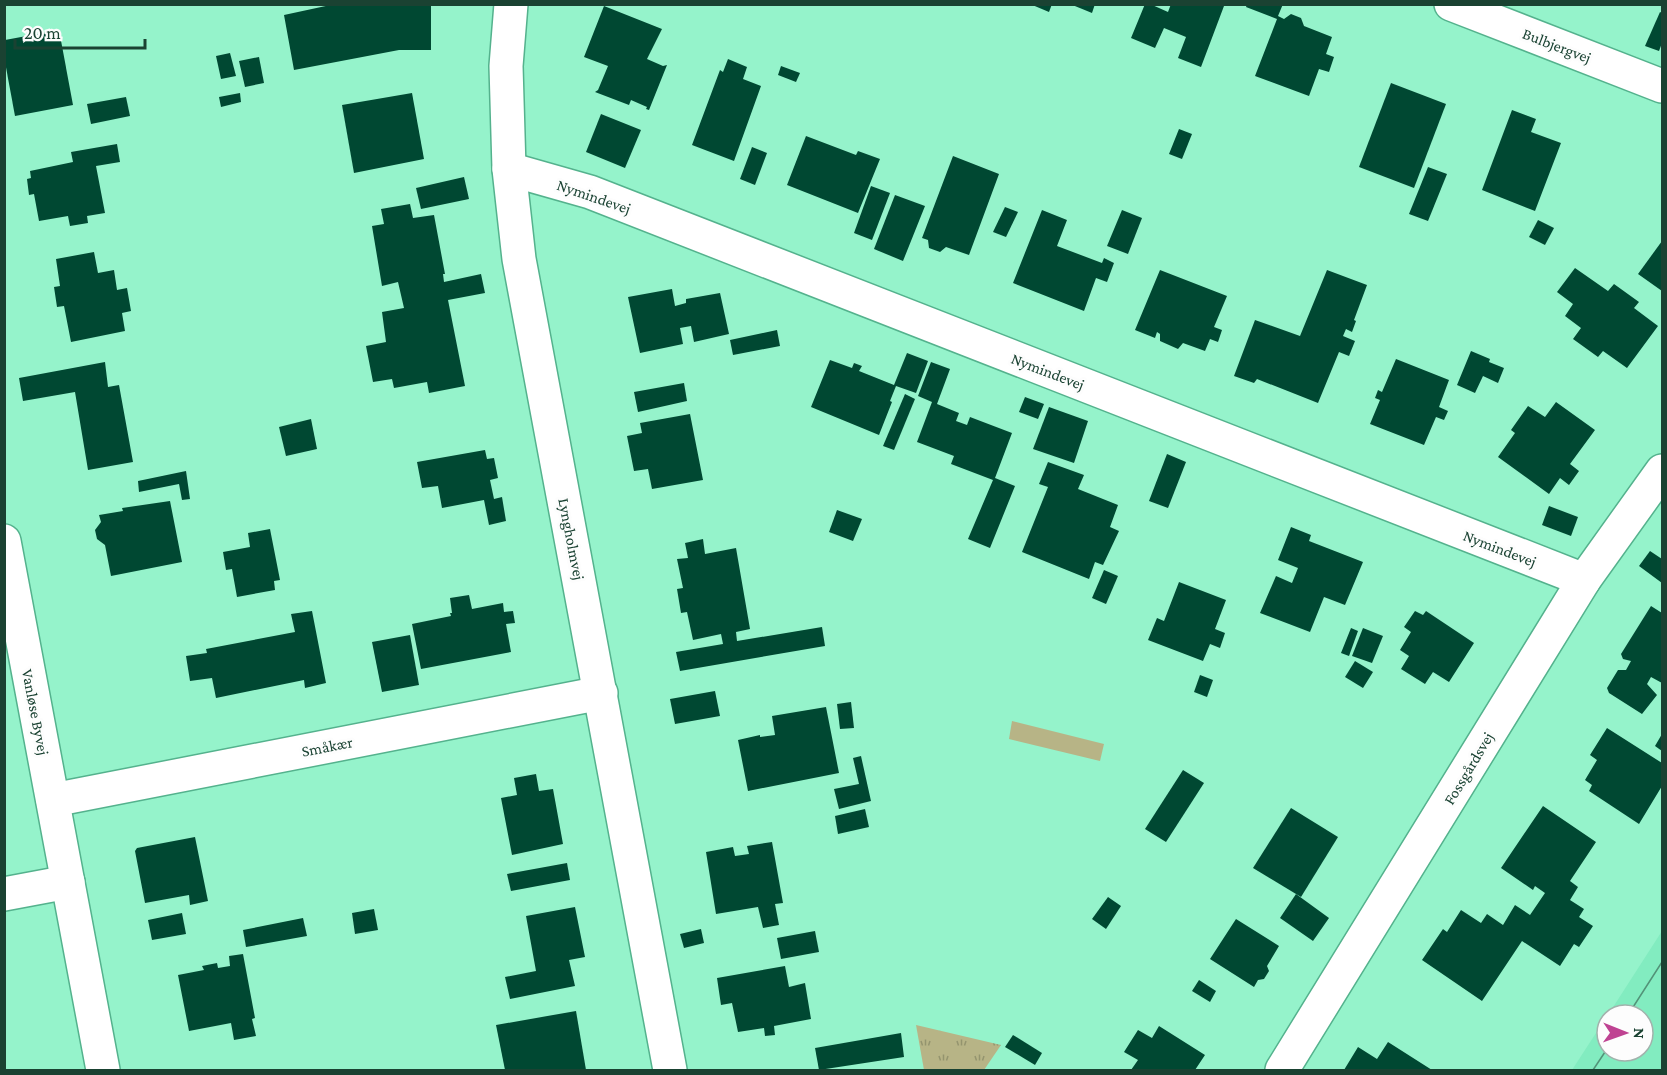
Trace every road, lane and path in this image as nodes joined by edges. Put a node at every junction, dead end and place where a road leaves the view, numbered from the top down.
1 (511, 4) edge
2 (1451, 4) edge
3 (1662, 86) edge
4 (509, 169) junction
5 (1662, 471) edge
6 (4, 541) edge
7 (1584, 580) junction
8 (601, 693) junction
9 (53, 800) junction
10 (68, 882) junction
11 (4, 894) edge
12 (103, 1071) edge
13 (670, 1071) edge
14 (1282, 1071) edge

1 - 4 street, Lyngholmvej
2 - 3 street, Bulbjergvej
4 - 7 street, Nymindevej
4 - 8 street, Lyngholmvej
5 - 7 street, Fossgårdsvej
6 - 9 street, Vanløse Byvej
7 - 14 street, Fossgårdsvej
8 - 9 street, Småkær
8 - 13 street, Lyngholmvej
9 - 10 street, Vanløse Byvej
10 - 11 street
10 - 12 street, Vanløse Byvej

